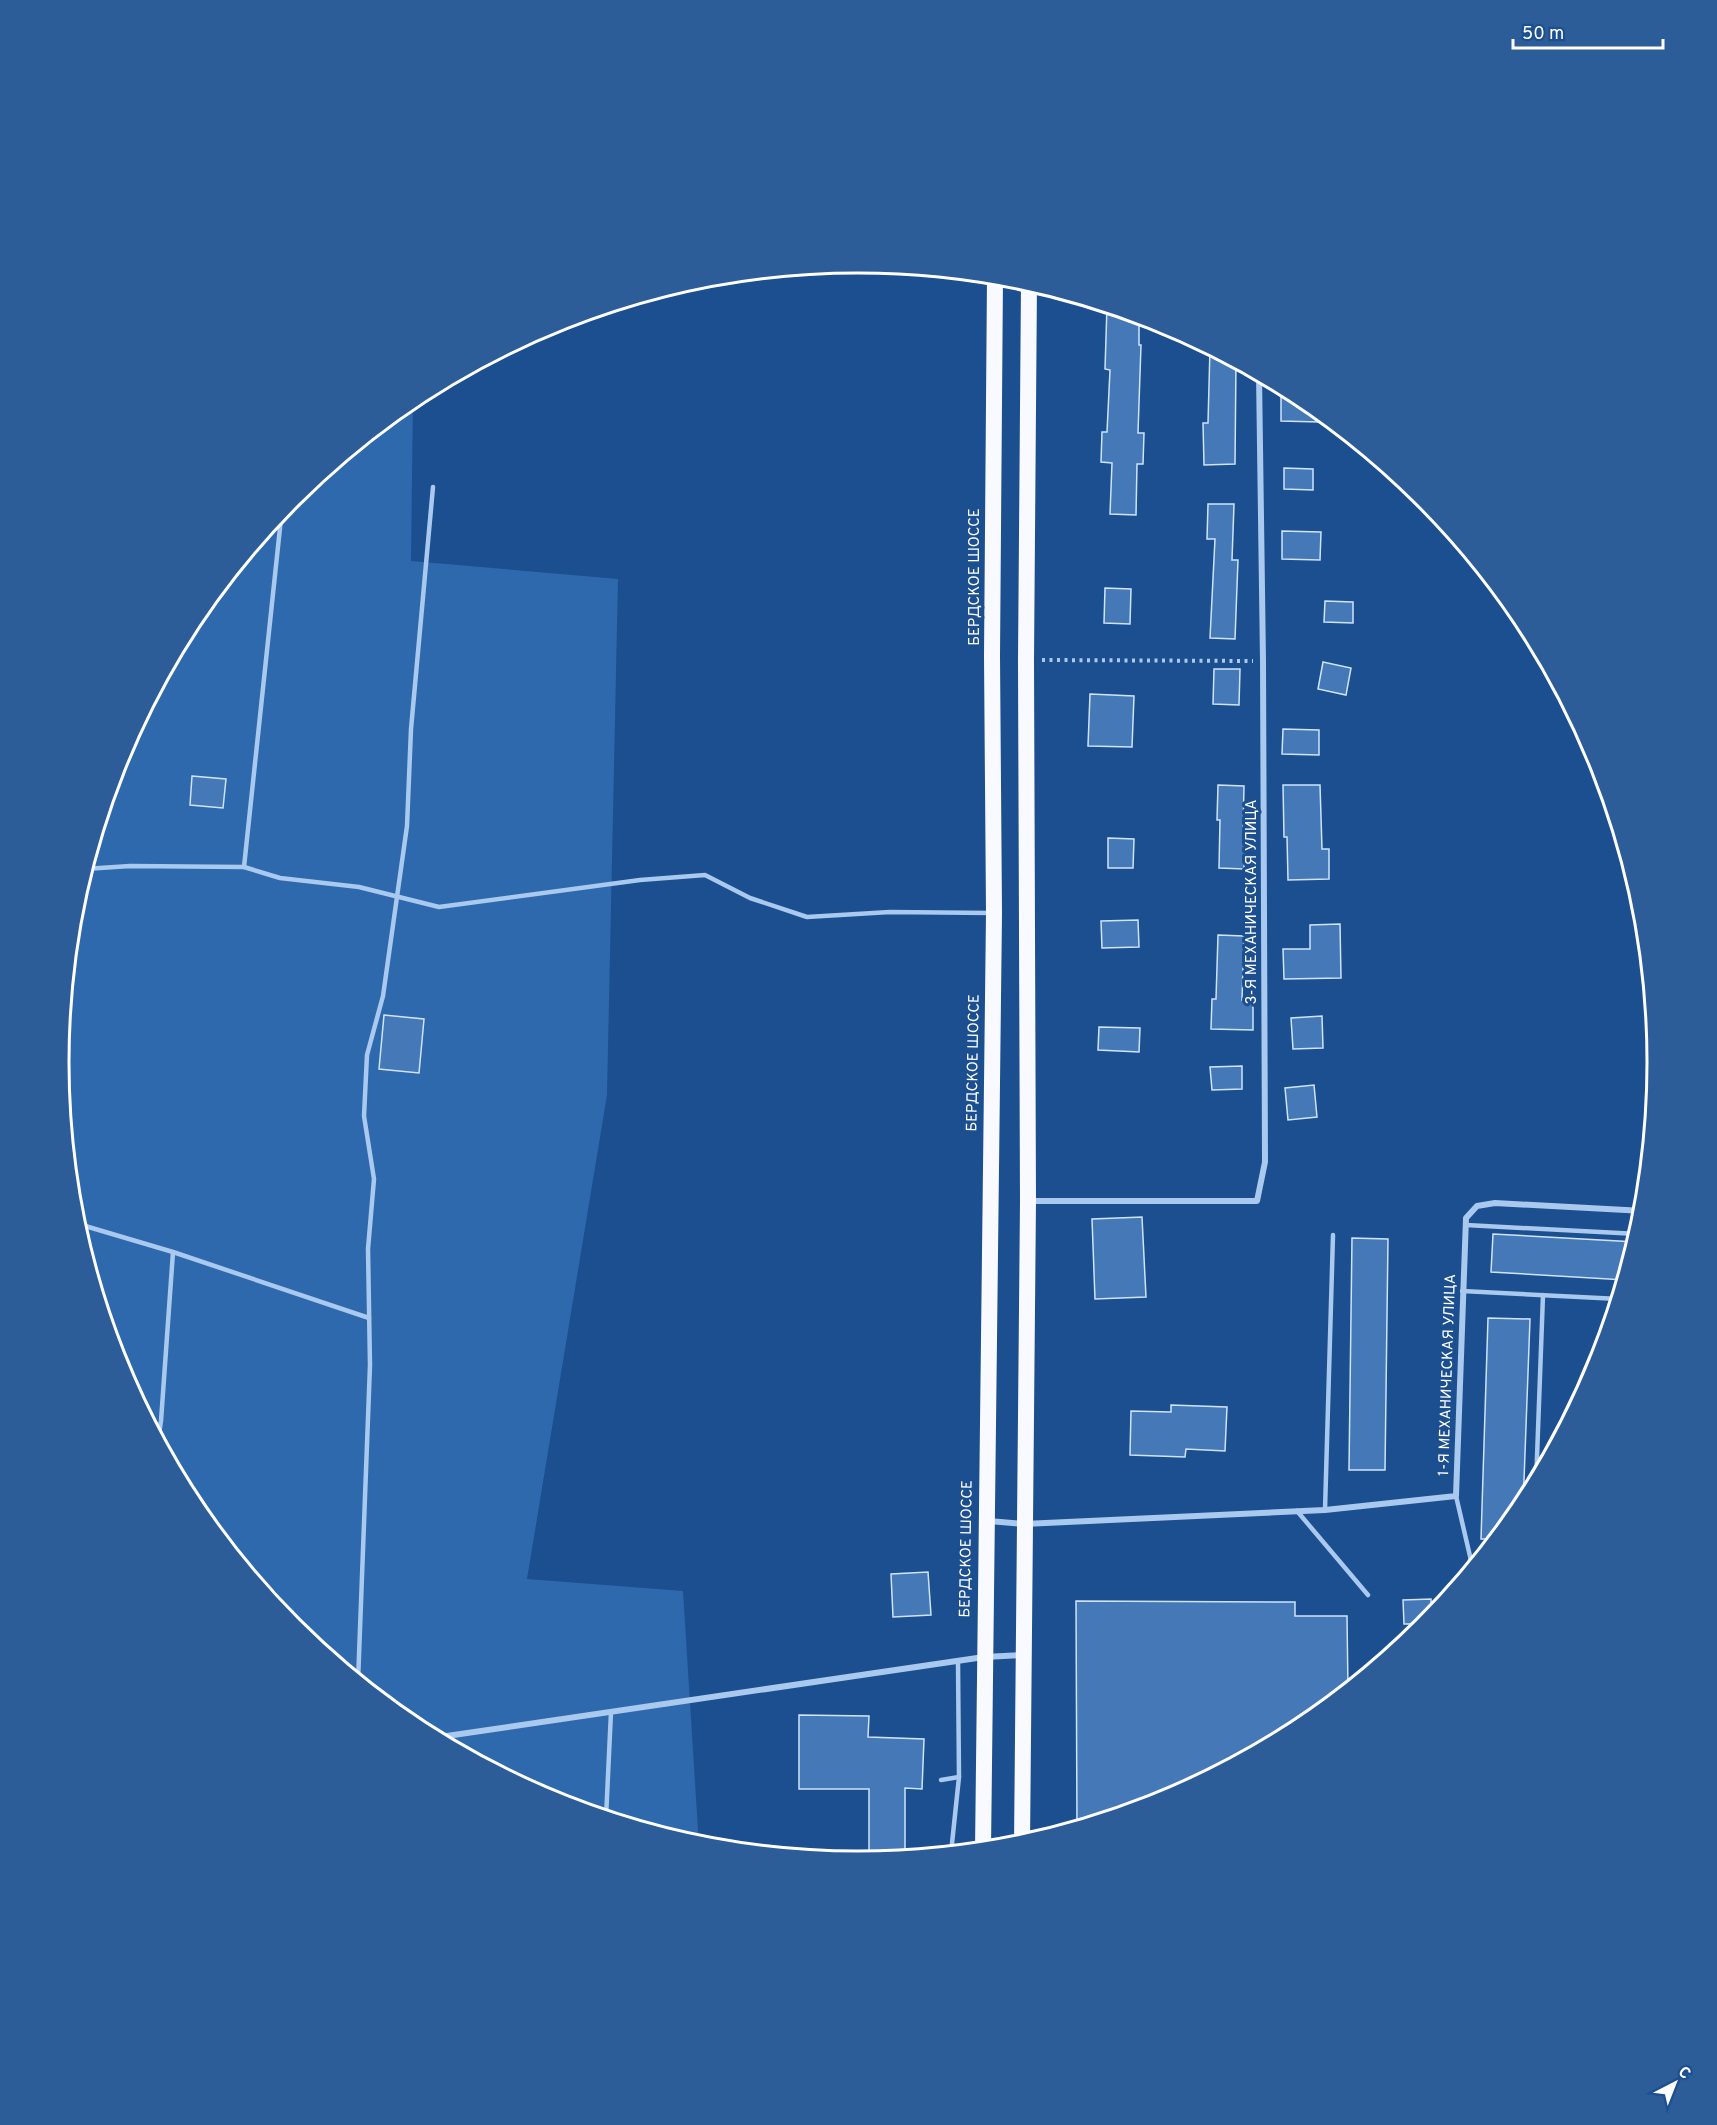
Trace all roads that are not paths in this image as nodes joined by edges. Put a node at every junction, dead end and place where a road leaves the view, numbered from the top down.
1 (995, 285) edge
2 (1029, 292) edge
3 (1259, 383) edge
4 (433, 488) dead end
5 (280, 525) edge
6 (244, 867) junction
7 (94, 868) edge
8 (397, 896) junction
9 (994, 913) junction
10 (1028, 1200) junction
11 (1634, 1210) edge
12 (1466, 1225) junction
13 (86, 1226) edge
14 (1629, 1234) edge
15 (1333, 1236) dead end
16 (173, 1252) junction
17 (1462, 1291) junction
18 (1543, 1295) junction
19 (1611, 1299) edge
20 (369, 1318) junction
21 (160, 1429) edge
22 (1537, 1466) edge
23 (1456, 1496) junction
24 (1325, 1510) junction
25 (1298, 1511) junction
26 (986, 1521) junction
27 (1024, 1524) junction
28 (1470, 1560) edge
29 (1368, 1595) dead end
30 (1023, 1655) junction
31 (984, 1657) junction
32 (958, 1661) junction
33 (358, 1673) edge
34 (611, 1712) junction
35 (448, 1736) edge
36 (959, 1777) junction
37 (941, 1780) dead end
38 (606, 1810) edge
39 (1022, 1835) edge
40 (983, 1842) edge
41 (952, 1846) edge

1 - 9 highway, БЕРДСКОЕ ШОССЕ
2 - 10 highway
3 - 10 street, 3-Я МЕХАНИЧЕСКАЯ УЛИЦА
4 - 8 lane
5 - 6 lane
6 - 7 lane
6 - 8 lane
8 - 9 lane
8 - 20 lane
9 - 26 highway, БЕРДСКОЕ ШОССЕ
10 - 27 highway
11 - 12 street
12 - 14 lane
12 - 17 street, 1-Я МЕХАНИЧЕСКАЯ УЛИЦА
13 - 16 lane
15 - 24 lane
16 - 20 lane
16 - 21 lane
17 - 18 lane
17 - 23 street, 1-Я МЕХАНИЧЕСКАЯ УЛИЦА
18 - 19 lane
18 - 22 lane
20 - 33 lane
23 - 24 street, 1-Я МЕХАНИЧЕСКАЯ УЛИЦА
23 - 28 lane
24 - 25 street, 1-Я МЕХАНИЧЕСКАЯ УЛИЦА
25 - 27 street, 1-Я МЕХАНИЧЕСКАЯ УЛИЦА
25 - 29 lane
26 - 27 street, 1-Я МЕХАНИЧЕСКАЯ УЛИЦА
26 - 31 highway, БЕРДСКОЕ ШОССЕ
27 - 30 highway
30 - 31 street
30 - 39 highway
31 - 32 street
31 - 40 highway, БЕРДСКОЕ ШОССЕ
32 - 34 street
32 - 36 lane
34 - 35 street
34 - 38 lane
36 - 37 lane
36 - 41 lane

